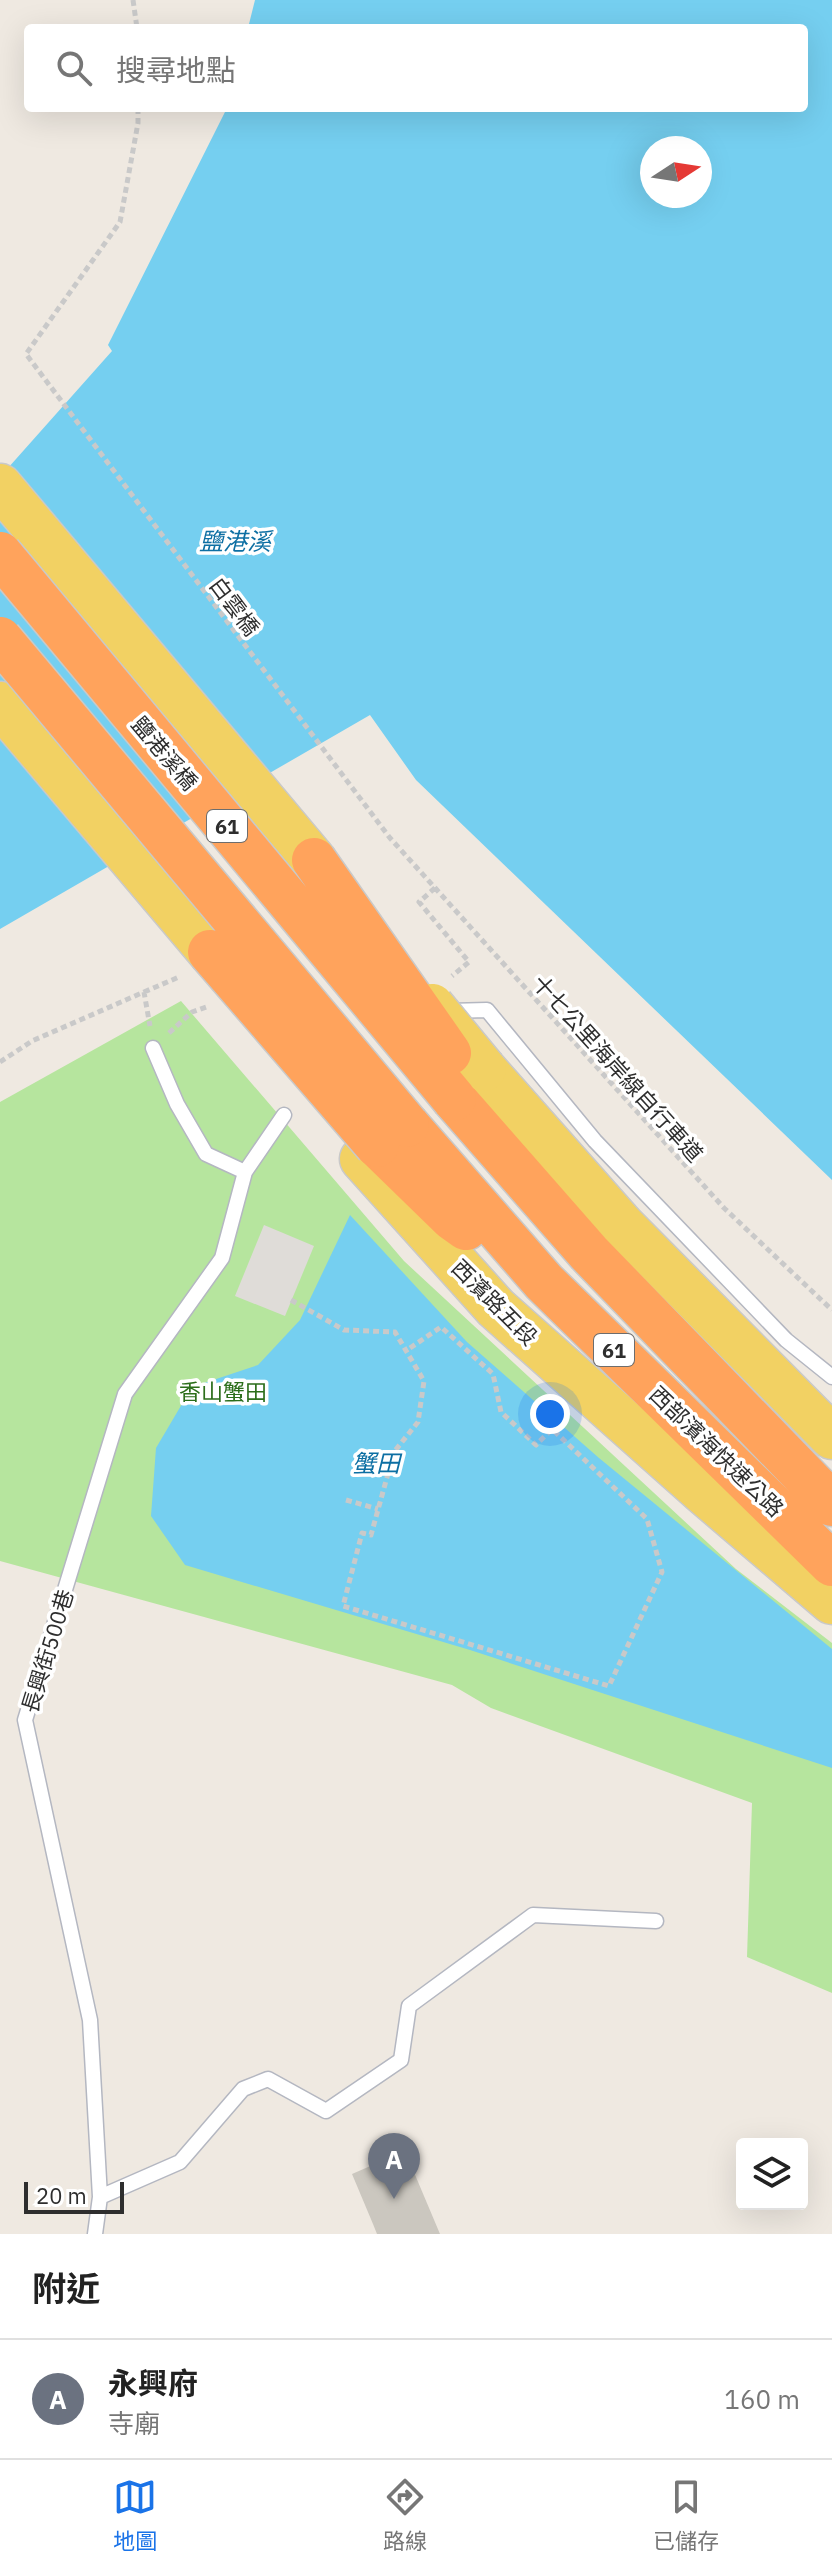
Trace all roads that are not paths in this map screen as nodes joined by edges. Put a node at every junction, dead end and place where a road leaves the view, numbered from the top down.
1 (0, 486) edge
2 (0, 554) edge
3 (0, 639) edge
4 (0, 704) edge
5 (314, 860) joint
6 (194, 965) joint
7 (404, 1012) dead end
8 (153, 1048) road end
9 (470, 1084) junction
10 (284, 1115) dead end
11 (382, 1143) junction
12 (245, 1172) junction
13 (832, 1377) edge
14 (832, 1437) edge
15 (832, 1504) edge
16 (832, 1564) edge
17 (832, 1602) edge
18 (656, 1921) dead end
19 (100, 2197) junction
20 (95, 2234) edge

1 - 5 main road, 鹽港溪橋 / 61
2 - 9 highway, 鹽港溪橋 / 61, bridge
3 - 11 highway, 61, bridge
4 - 6 main road
5 - 9 highway, bridge
6 - 11 highway, bridge
7 - 13 lane
8 - 12 lane
9 - 14 main road, 61
9 - 15 highway, 西部濱海快速公路 / 61
10 - 12 lane, 長興街500巷
11 - 16 highway, 西部濱海快速公路 / 61
11 - 17 main road, 西濱路五段 / 61
12 - 19 lane, 長興街500巷
18 - 19 lane
19 - 20 lane, 長興街500巷

